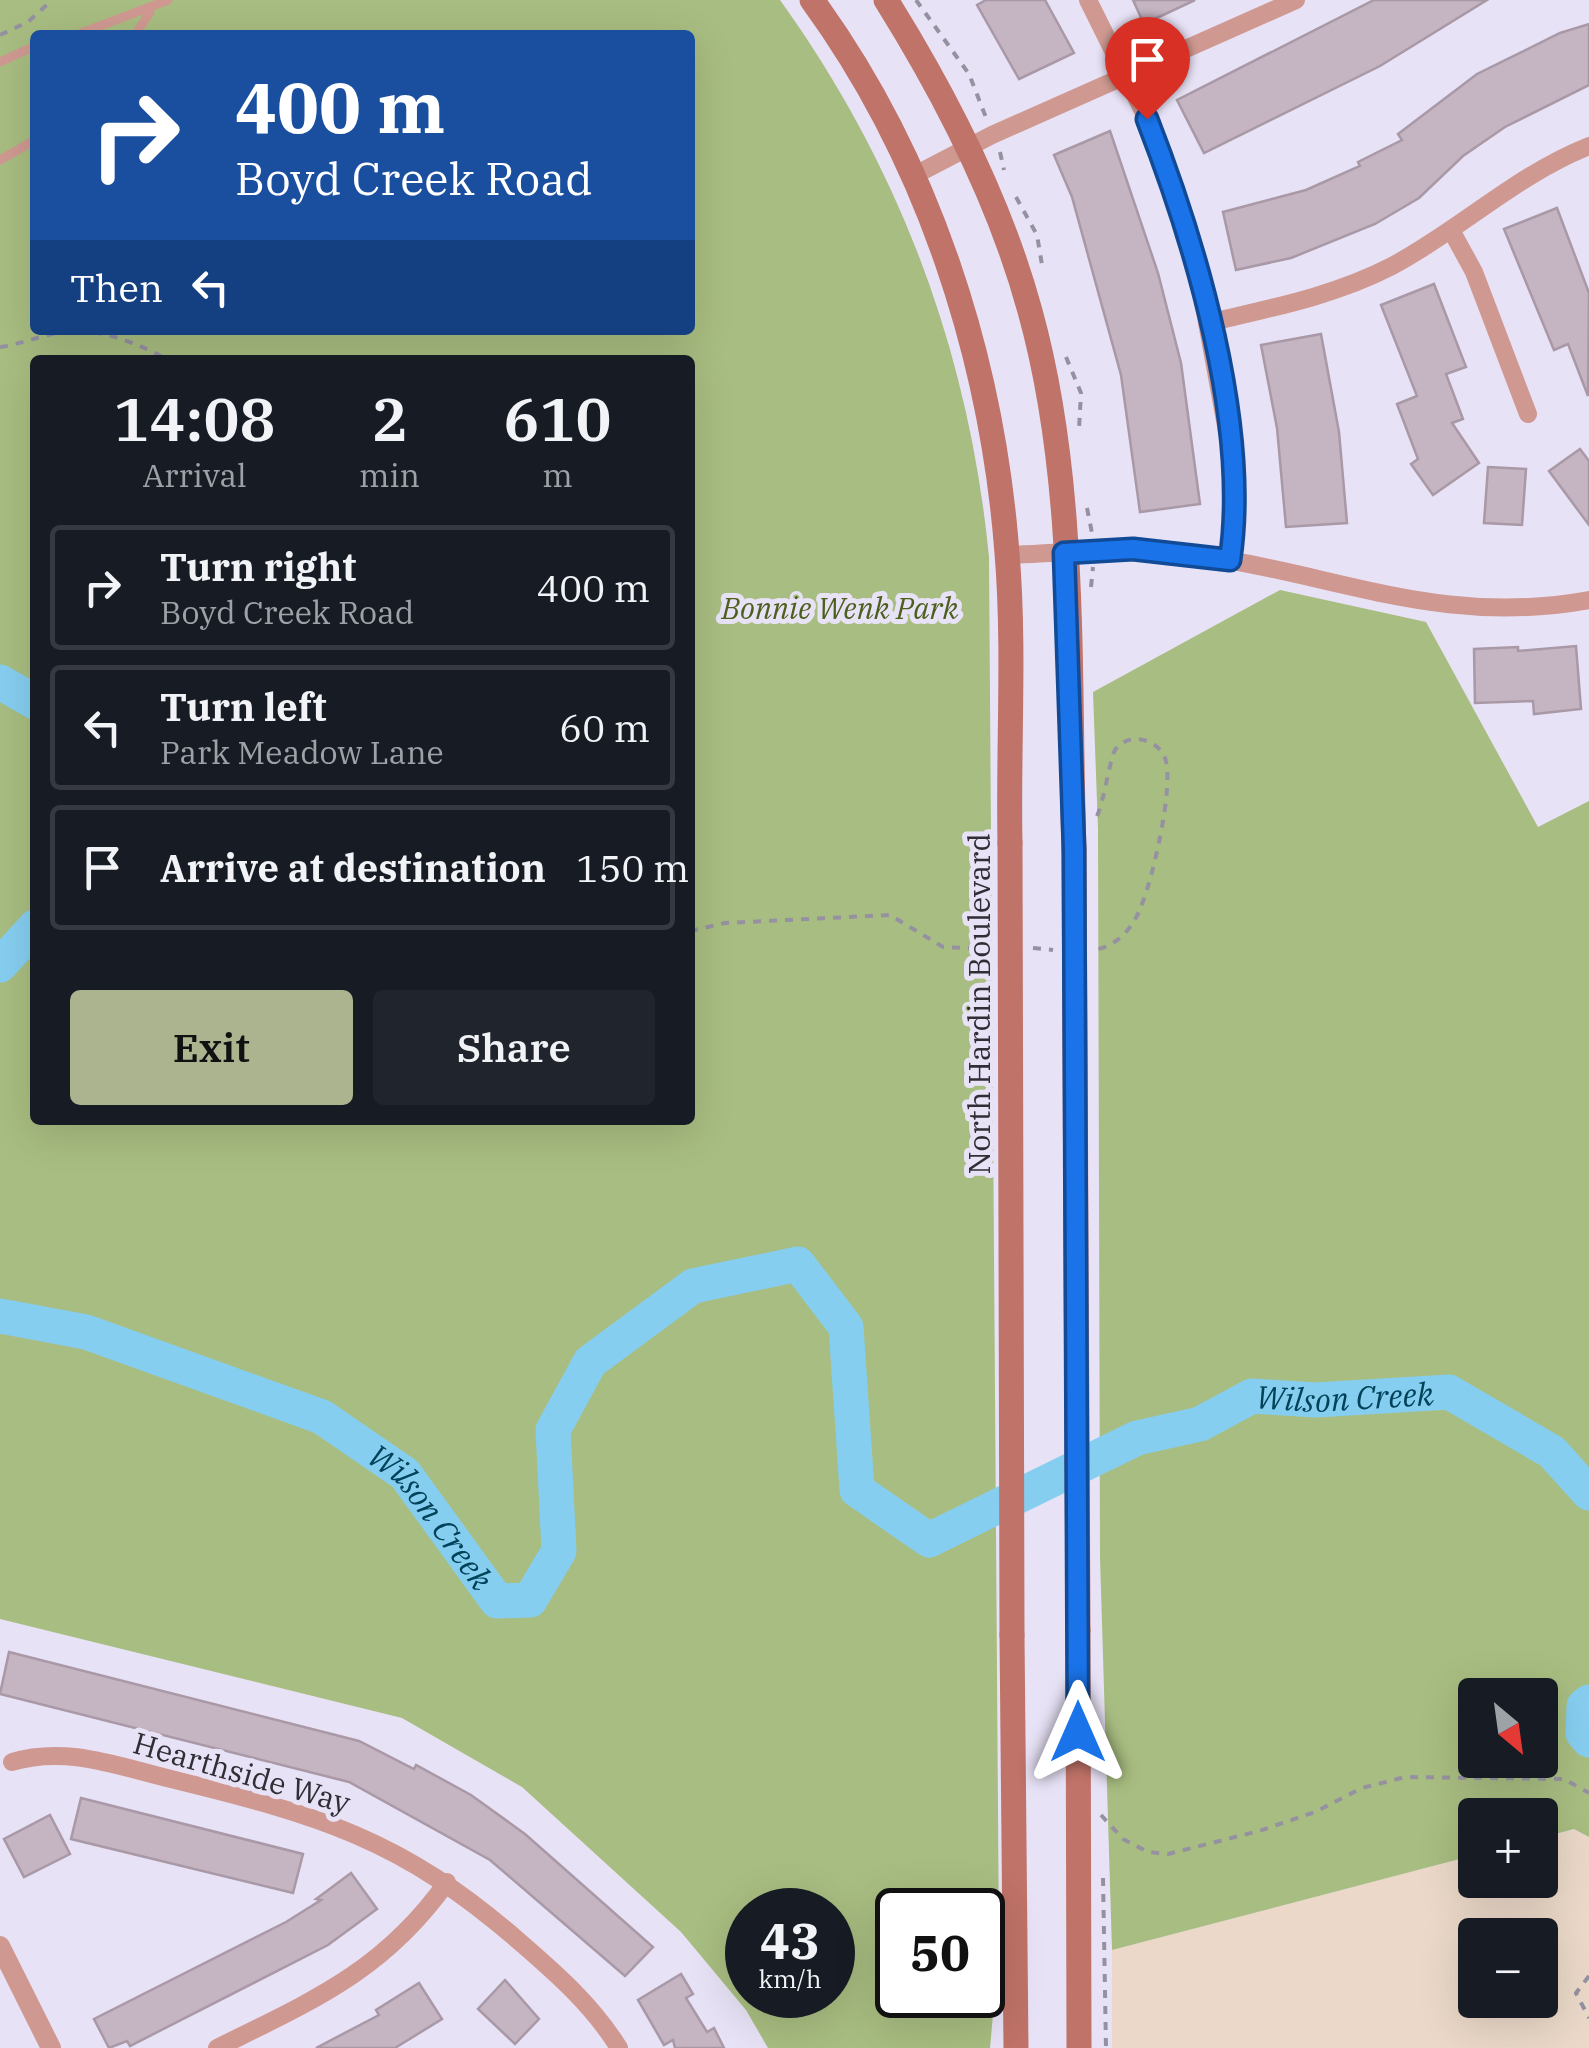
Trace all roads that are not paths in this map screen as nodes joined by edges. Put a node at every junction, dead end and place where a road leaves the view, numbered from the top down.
1 (168, 0) edge
2 (812, 0) edge
3 (886, 0) edge
4 (1088, 0) edge
5 (1296, 0) edge
6 (151, 10) junction
7 (91, 30) edge
8 (138, 30) edge
9 (30, 48) edge
10 (0, 62) edge
11 (1124, 78) junction
12 (30, 143) edge
13 (1589, 146) edge
14 (967, 148) junction
15 (0, 160) edge
16 (914, 176) junction
17 (1451, 230) junction
18 (1208, 322) junction
19 (1528, 414) dead end
20 (1064, 553) junction
21 (1008, 555) junction
22 (1230, 560) junction
23 (1589, 600) edge
24 (12, 1762) dead end
25 (446, 1882) junction
26 (0, 1946) edge
27 (51, 2048) edge
28 (217, 2048) edge
29 (619, 2048) edge
30 (1016, 2048) edge
31 (1079, 2048) edge

1 - 6 lane
2 - 16 main road, North Hardin Boulevard
3 - 14 main road
4 - 11 street
5 - 11 street
6 - 7 lane
6 - 8 lane
9 - 10 lane
11 - 14 street
11 - 18 street
12 - 15 lane
13 - 17 street
14 - 16 street
14 - 20 main road
16 - 21 main road, North Hardin Boulevard
17 - 18 street
17 - 19 street
18 - 22 street
20 - 21 street
20 - 22 street
20 - 31 main road, bridge
21 - 30 main road, North Hardin Boulevard, bridge
22 - 23 street
24 - 25 street, Hearthside Way
25 - 28 street
25 - 29 street, Hearthside Way
26 - 27 street

